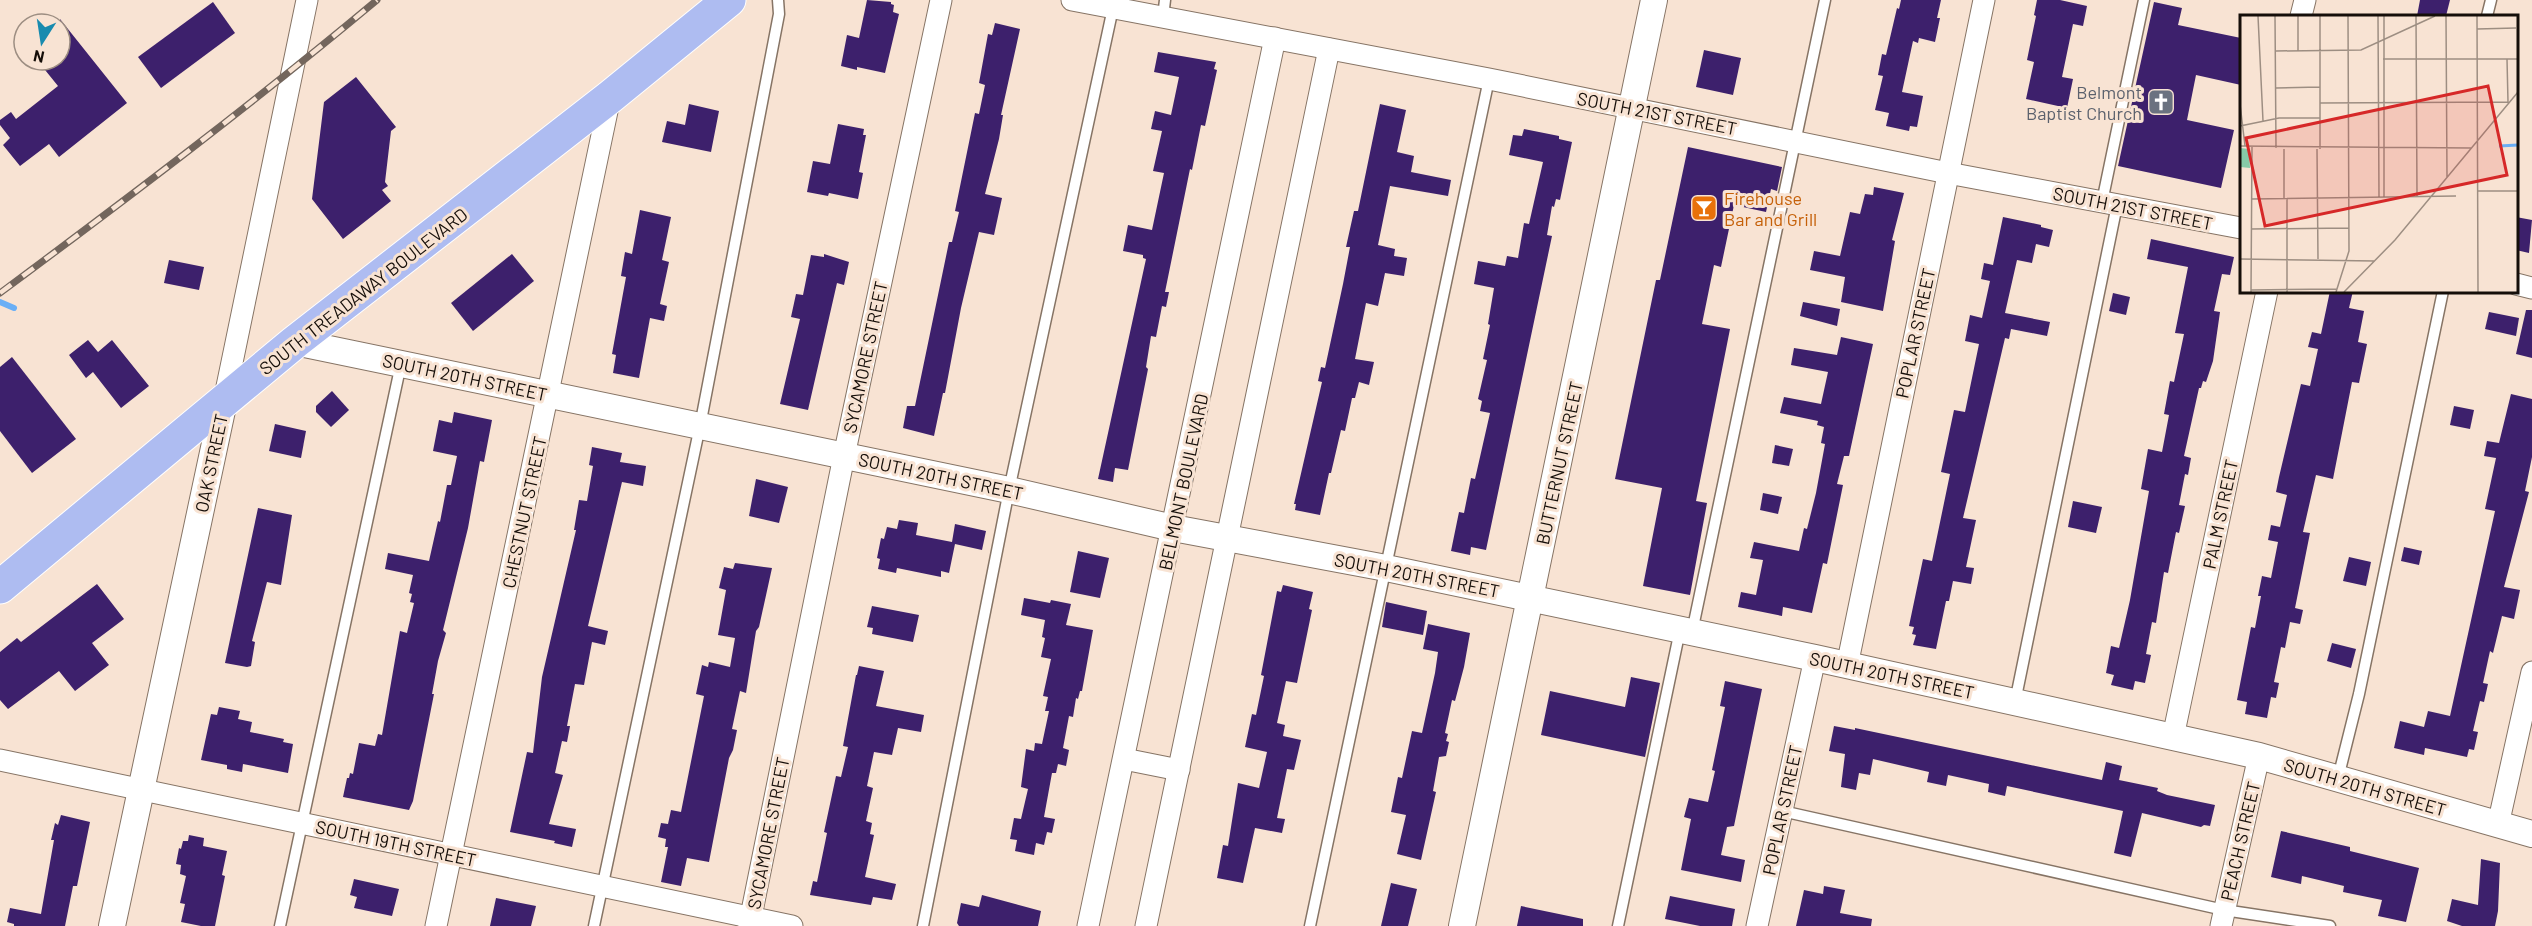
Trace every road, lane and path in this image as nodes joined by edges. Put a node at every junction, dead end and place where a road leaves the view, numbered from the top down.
1 (307, 0) edge
2 (729, 0) edge
3 (778, 0) edge
4 (941, 0) edge
5 (1072, 0) edge
6 (1654, 0) edge
7 (1825, 0) edge
8 (1984, 0) edge
9 (2144, 0) edge
10 (2305, 0) edge
11 (2491, 0) edge
12 (1113, 8) junction
13 (1164, 9) edge
14 (2301, 15) edge
15 (2487, 15) edge
16 (1275, 38) junction
17 (1329, 48) junction
18 (1489, 80) junction
19 (610, 97) junction
20 (1632, 108) junction
21 (1795, 141) junction
22 (1948, 173) junction
23 (2109, 203) junction
24 (2240, 228) edge
25 (2517, 284) edge
26 (2532, 288) edge
27 (2267, 292) edge
28 (2443, 292) edge
29 (295, 342) junction
30 (401, 364) junction
31 (549, 394) junction
32 (224, 401) junction
33 (700, 426) junction
34 (844, 456) junction
35 (1009, 490) junction
36 (1173, 528) junction
37 (1227, 538) junction
38 (1386, 568) junction
39 (0, 586) edge
40 (1531, 598) junction
41 (1686, 631) junction
42 (1815, 658) junction
43 (1847, 666) junction
44 (2532, 672) edge
45 (2014, 702) junction
46 (2173, 737) junction
47 (2259, 756) junction
48 (1124, 759) junction
49 (0, 760) edge
50 (1179, 770) junction
51 (2338, 778) junction
52 (141, 789) junction
53 (1782, 812) junction
54 (301, 823) junction
55 (2498, 825) junction
56 (2532, 834) edge
57 (451, 855) junction
58 (602, 886) junction
59 (2223, 918) edge
60 (750, 922) edge
61 (112, 926) edge
62 (280, 926) edge
63 (436, 926) edge
64 (594, 926) edge
65 (792, 926) edge
66 (923, 926) edge
67 (1088, 926) edge
68 (1146, 926) edge
69 (1310, 926) edge
70 (1462, 926) edge
71 (1618, 926) edge
72 (1757, 926) edge
73 (2330, 926) edge

1 - 32 street, OAK STREET
2 - 19 main road, SOUTH TREADAWAY BOULEVARD
3 - 33 lane
4 - 34 street, SYCAMORE STREET
5 - 12 street, SOUTH 21ST STREET
6 - 20 street, BUTTERNUT STREET
7 - 21 lane
8 - 22 street, POPLAR STREET
9 - 23 lane
10 - 14 street
11 - 15 lane
12 - 13 street, SOUTH 21ST STREET
12 - 35 lane
13 - 16 street, SOUTH 21ST STREET
16 - 17 street, SOUTH 21ST STREET
16 - 36 street, BELMONT BOULEVARD
17 - 18 street, SOUTH 21ST STREET
17 - 37 street
18 - 20 street, SOUTH 21ST STREET
18 - 38 lane
19 - 29 main road, SOUTH TREADAWAY BOULEVARD
19 - 31 street, CHESTNUT STREET
20 - 21 street, SOUTH 21ST STREET
20 - 40 street, BUTTERNUT STREET
21 - 22 street, SOUTH 21ST STREET
21 - 41 lane
22 - 23 street, SOUTH 21ST STREET
22 - 43 street, POPLAR STREET
23 - 24 street, SOUTH 21ST STREET
23 - 45 lane
25 - 26 street
27 - 46 street, PALM STREET
28 - 51 lane
29 - 30 street, SOUTH 20TH STREET
29 - 32 main road, SOUTH TREADAWAY BOULEVARD
30 - 31 street, SOUTH 20TH STREET
30 - 54 lane
31 - 33 street, SOUTH 20TH STREET
31 - 57 street, CHESTNUT STREET
32 - 39 main road, SOUTH TREADAWAY BOULEVARD
32 - 52 street, OAK STREET
33 - 34 street, SOUTH 20TH STREET
33 - 58 lane
34 - 35 street, SOUTH 20TH STREET
34 - 60 street, SYCAMORE STREET
35 - 36 street, SOUTH 20TH STREET
35 - 66 lane
36 - 37 street, SOUTH 20TH STREET
36 - 48 street, BELMONT BOULEVARD
37 - 38 street, SOUTH 20TH STREET
37 - 50 street
38 - 40 street, SOUTH 20TH STREET
38 - 69 lane
40 - 41 street, SOUTH 20TH STREET
40 - 70 street, BUTTERNUT STREET
41 - 42 street, SOUTH 20TH STREET
41 - 71 lane
42 - 43 street, SOUTH 20TH STREET
42 - 53 street, POPLAR STREET
43 - 45 street, SOUTH 20TH STREET
44 - 55 street
45 - 46 street, SOUTH 20TH STREET
46 - 47 street, SOUTH 20TH STREET
47 - 51 street, SOUTH 20TH STREET
47 - 59 street, PEACH STREET
48 - 50 street
48 - 67 street, BELMONT BOULEVARD
49 - 52 street, SOUTH 19TH STREET
50 - 68 street
51 - 55 street, SOUTH 20TH STREET
52 - 54 street, SOUTH 19TH STREET
52 - 61 street, OAK STREET
53 - 59 lane
53 - 72 street, POPLAR STREET
54 - 57 street, SOUTH 19TH STREET
54 - 62 lane
55 - 56 street, SOUTH 20TH STREET
57 - 58 street, SOUTH 19TH STREET
57 - 63 street, CHESTNUT STREET
58 - 60 street, SOUTH 19TH STREET
58 - 64 lane
59 - 73 lane
60 - 65 street, SOUTH 19TH STREET

